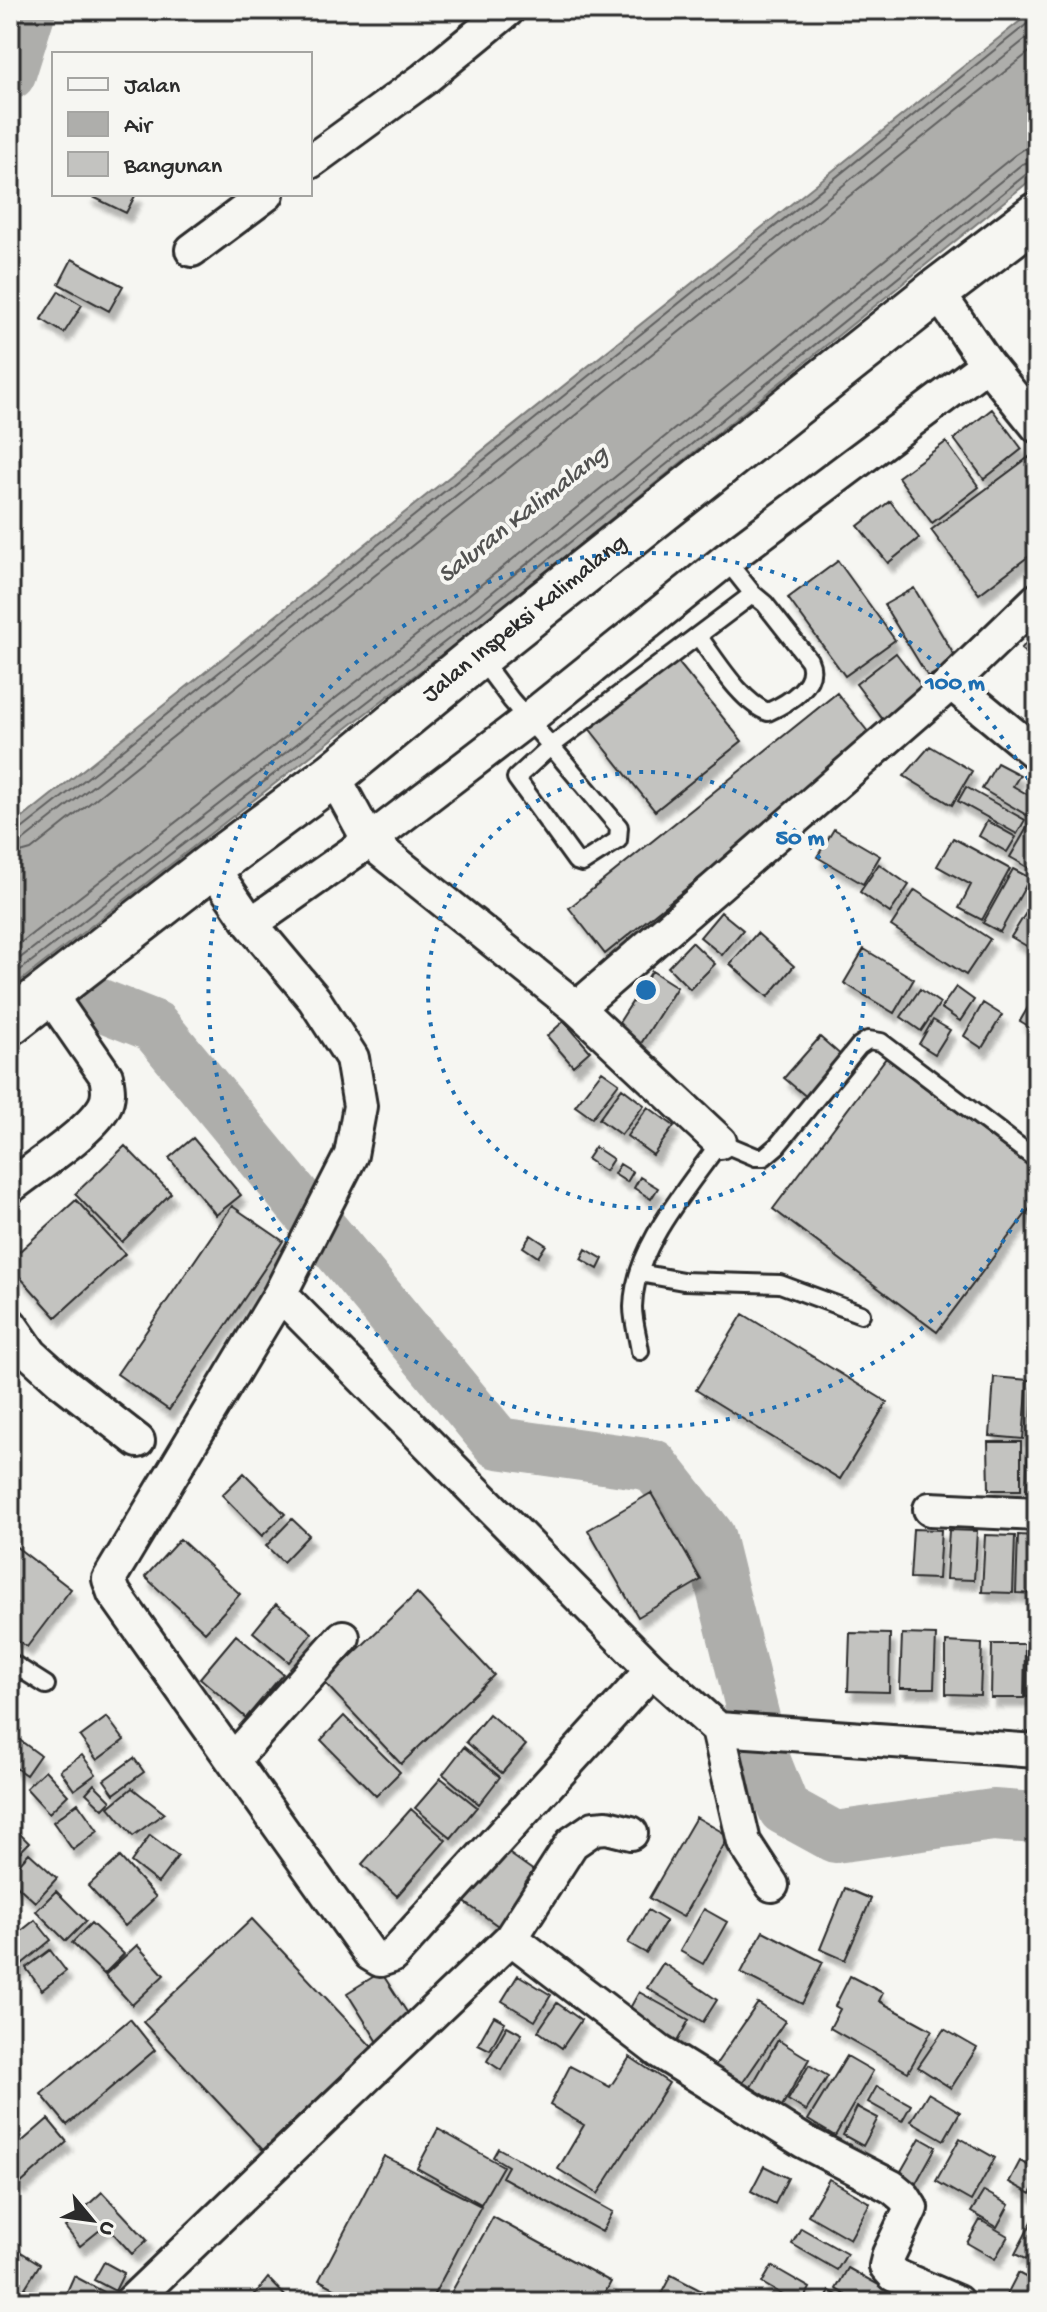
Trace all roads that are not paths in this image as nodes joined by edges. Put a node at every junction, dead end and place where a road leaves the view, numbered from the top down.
1 (508, 10) edge
2 (312, 161) edge
3 (264, 196) edge
4 (1037, 215) edge
5 (192, 250) dead end
6 (937, 291) junction
7 (987, 364) junction
8 (1037, 426) edge
9 (726, 560) junction
10 (753, 594) junction
11 (1037, 600) edge
12 (698, 636) junction
13 (478, 656) junction
14 (951, 683) junction
15 (527, 720) junction
16 (551, 746) junction
17 (1037, 754) edge
18 (333, 775) junction
19 (369, 841) junction
20 (211, 866) junction
21 (251, 924) junction
22 (48, 992) junction
23 (577, 1008) junction
24 (10, 1022) edge
25 (720, 1142) junction
26 (1037, 1160) edge
27 (10, 1187) edge
28 (639, 1273) junction
29 (280, 1294) junction
30 (861, 1314) dead end
31 (10, 1324) edge
32 (640, 1351) dead end
33 (138, 1441) dead end
34 (930, 1509) dead end
35 (1037, 1514) edge
36 (343, 1637) dead end
37 (10, 1662) edge
38 (652, 1670) junction
39 (46, 1685) dead end
40 (726, 1730) junction
41 (1037, 1751) edge
42 (233, 1760) junction
43 (631, 1833) dead end
44 (772, 1885) dead end
45 (511, 1938) junction
46 (131, 2302) edge
47 (957, 2302) edge

1 - 2 street
3 - 5 street
4 - 6 main road, Jalan Inspeksi Kalimalang
6 - 7 street
6 - 13 main road, Jalan Inspeksi Kalimalang
7 - 8 street
7 - 9 street
9 - 10 lane
9 - 15 street
10 - 12 lane
10 - 12 lane
11 - 14 street
12 - 16 lane
13 - 15 lane
13 - 18 main road, Jalan Inspeksi Kalimalang
14 - 17 street
14 - 23 street
15 - 16 lane
15 - 19 street
16 - 16 lane
18 - 19 street
18 - 20 main road, Jalan Inspeksi Kalimalang
19 - 21 street
19 - 23 street
20 - 21 street
20 - 22 main road, Jalan Inspeksi Kalimalang
21 - 29 street
22 - 24 main road, Jalan Inspeksi Kalimalang
22 - 27 street
23 - 25 street
25 - 26 lane
25 - 28 lane
28 - 30 lane
28 - 32 lane
29 - 38 street
29 - 42 street
31 - 33 street
34 - 35 street
36 - 42 street
37 - 39 lane
38 - 40 street
38 - 42 street
40 - 41 street
40 - 44 street
43 - 45 street
45 - 46 street
45 - 47 street

